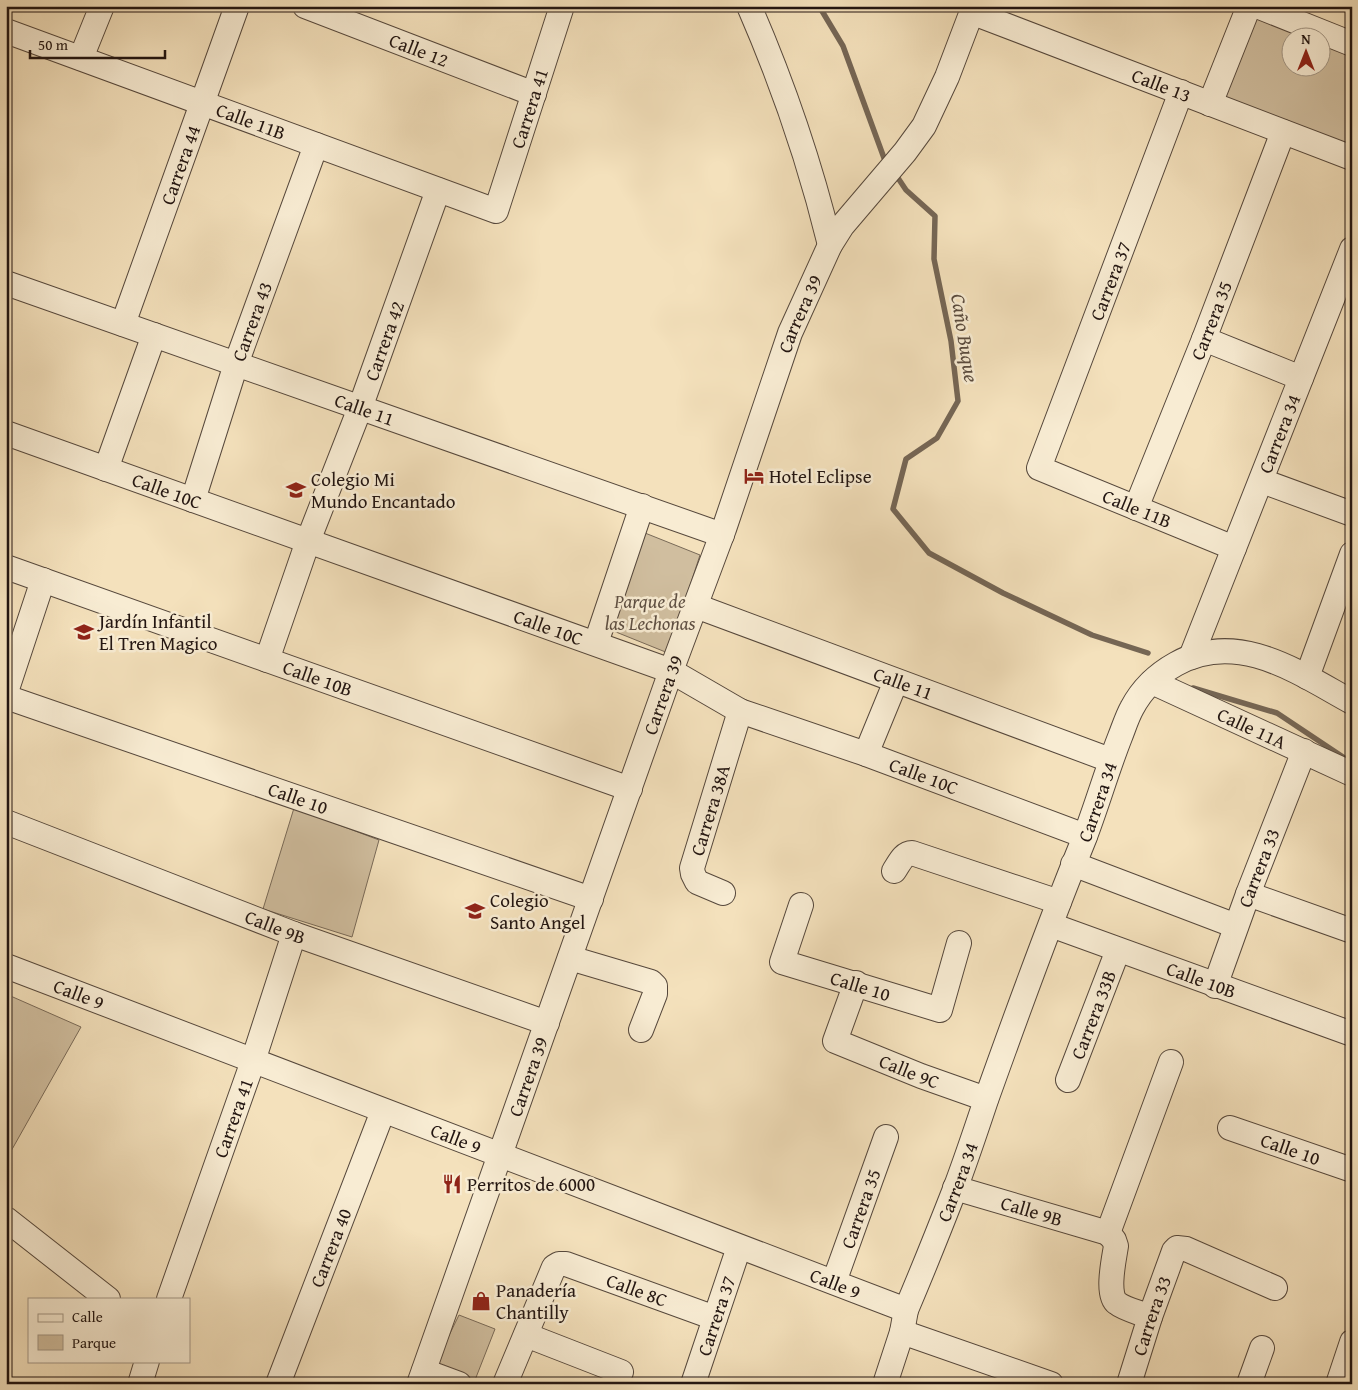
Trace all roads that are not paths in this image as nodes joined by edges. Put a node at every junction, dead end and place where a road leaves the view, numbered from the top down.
1 (102, 6) edge
2 (237, 6) edge
3 (305, 6) edge
4 (562, 6) edge
5 (749, 6) edge
6 (1249, 6) edge
7 (1257, 6) edge
8 (973, 9) edge
9 (6, 31) edge
10 (1352, 44) edge
11 (81, 58) junction
12 (1181, 92) junction
13 (534, 94) junction
14 (204, 104) junction
15 (1210, 104) junction
16 (1283, 132) junction
17 (316, 145) junction
18 (1352, 158) edge
19 (438, 190) junction
20 (496, 211) joint
21 (830, 245) junction
22 (1349, 262) edge
23 (6, 283) edge
24 (123, 324) junction
25 (154, 335) junction
26 (1204, 339) junction
27 (236, 364) junction
28 (1301, 378) junction
29 (360, 408) junction
30 (6, 434) edge
31 (1039, 468) joint
32 (106, 469) junction
33 (1262, 481) junction
34 (193, 500) junction
35 (642, 506) junction
36 (1136, 508) junction
37 (1352, 514) edge
38 (722, 535) junction
39 (308, 541) junction
40 (1234, 548) junction
41 (1352, 554) edge
42 (6, 568) edge
43 (42, 580) junction
44 (696, 606) junction
45 (596, 643) junction
46 (1191, 657) junction
47 (268, 660) junction
48 (671, 671) junction
49 (1307, 677) junction
50 (896, 680) junction
51 (1152, 682) junction
52 (6, 692) edge
53 (6, 697) edge
54 (1352, 702) edge
55 (740, 711) junction
56 (1304, 751) junction
57 (866, 754) junction
58 (1110, 760) junction
59 (1352, 774) edge
60 (630, 789) junction
61 (6, 822) edge
62 (1085, 836) junction
63 (1073, 864) junction
64 (894, 871) dead end
65 (723, 893) dead end
66 (1248, 894) junction
67 (591, 899) junction
68 (1059, 902) junction
69 (802, 905) dead end
70 (1051, 925) junction
71 (1236, 926) junction
72 (1352, 931) edge
73 (294, 934) junction
74 (960, 943) dead end
75 (1118, 950) junction
76 (570, 958) junction
77 (6, 966) edge
78 (856, 983) junction
79 (1215, 986) junction
80 (547, 1023) junction
81 (641, 1030) dead end
82 (1352, 1034) edge
83 (253, 1061) junction
84 (1171, 1062) dead end
85 (1068, 1080) dead end
86 (986, 1099) junction
87 (383, 1111) junction
88 (1230, 1128) dead end
89 (886, 1137) dead end
90 (500, 1155) junction
91 (1352, 1170) edge
92 (955, 1188) junction
93 (6, 1219) edge
94 (1108, 1233) junction
95 (739, 1247) junction
96 (834, 1282) junction
97 (1274, 1288) dead end
98 (107, 1298) edge
99 (169, 1298) edge
100 (1150, 1317) junction
101 (715, 1318) junction
102 (904, 1321) junction
103 (526, 1335) junction
104 (1352, 1342) edge
105 (1262, 1348) dead end
106 (147, 1362) edge
107 (621, 1372) dead end
108 (421, 1377) edge
109 (140, 1384) edge
110 (278, 1384) edge
111 (459, 1384) edge
112 (505, 1384) edge
113 (693, 1384) edge
114 (885, 1384) edge
115 (1051, 1384) edge
116 (1128, 1384) edge
117 (1249, 1384) edge
118 (1338, 1384) edge

1 - 11 street
2 - 14 street, Carrera 44
3 - 13 street, Calle 12
4 - 13 street, Carrera 41
5 - 21 street
6 - 15 street
7 - 10 street
8 - 12 street, Calle 13
8 - 21 street, Carrera 39
9 - 11 street, Calle 11B
11 - 14 street, Calle 11B
12 - 15 street, Calle 13
12 - 31 street, Carrera 37
13 - 20 street, Carrera 41
14 - 17 street, Calle 11B
14 - 24 street, Carrera 44
15 - 16 street, Calle 13
16 - 18 street, Calle 13
16 - 26 street, Carrera 35
17 - 19 street, Calle 11B
17 - 27 street, Carrera 43
19 - 20 street, Calle 11B
19 - 29 street, Carrera 42
21 - 38 street, Carrera 39
22 - 28 street, Carrera 34
23 - 24 street, Calle 11
24 - 25 street, Calle 11
25 - 27 street, Calle 11
25 - 32 street
26 - 28 street
26 - 36 street, Carrera 35
27 - 29 street, Calle 11
27 - 34 street, Carrera 43
28 - 33 street, Carrera 34
29 - 35 street, Calle 11
29 - 39 street, Carrera 42
30 - 32 street, Calle 10C
31 - 36 street, Calle 11B
32 - 34 street, Calle 10C
33 - 37 street
33 - 40 street, Carrera 34
34 - 39 street, Calle 10C
35 - 38 street, Calle 11
35 - 45 street
36 - 40 street, Calle 11B
38 - 44 street, Carrera 39
39 - 45 street, Calle 10C
39 - 47 street, Carrera 42
40 - 46 street, Carrera 34
41 - 49 street
42 - 43 street, Calle 10B
43 - 47 street, Calle 10B
43 - 52 street
44 - 48 street, Carrera 39
44 - 50 street, Calle 11
45 - 48 street, Calle 10C
46 - 49 street
46 - 51 street, Carrera 34
47 - 60 street, Calle 10B
48 - 55 street, Calle 10C
48 - 60 street, Carrera 39
49 - 54 street
50 - 57 street
50 - 58 street, Calle 11
51 - 56 street, Calle 11A
51 - 58 street, Carrera 34
53 - 67 street, Calle 10
55 - 57 street, Calle 10C
55 - 65 street, Carrera 38A
56 - 59 street, Calle 11A
56 - 66 street, Carrera 33
57 - 62 street, Calle 10C
58 - 62 street, Carrera 34
60 - 67 street, Carrera 39
61 - 73 street, Calle 9B
62 - 63 street, Carrera 34
63 - 68 street, Carrera 34
63 - 71 street
64 - 68 street
66 - 71 street, Carrera 33
66 - 72 street
67 - 76 street, Carrera 39
68 - 70 street, Carrera 34
69 - 78 street, Calle 10
70 - 75 street, Calle 10B
70 - 86 street, Carrera 34
71 - 79 street, Carrera 33
73 - 80 street, Calle 9B
73 - 83 street, Carrera 41
74 - 78 street, Calle 10
75 - 79 street, Calle 10B
75 - 85 street, Carrera 33B
76 - 80 street, Carrera 39
76 - 81 street
77 - 83 street, Calle 9
78 - 86 street, Calle 9C
79 - 82 street, Calle 10B
80 - 90 street, Carrera 39
83 - 87 street, Calle 9
83 - 99 street, Carrera 41
84 - 94 street
86 - 92 street, Carrera 34
87 - 90 street, Calle 9
87 - 110 street, Carrera 40
88 - 91 street, Calle 10
89 - 96 street, Carrera 35
90 - 95 street, Calle 9
90 - 108 street, Carrera 39
92 - 94 street, Calle 9B
92 - 102 street, Carrera 34
93 - 98 street
94 - 100 street
95 - 96 street, Calle 9
95 - 101 street, Carrera 37
96 - 102 street, Calle 9
97 - 100 street, Carrera 33
100 - 116 street, Carrera 33
101 - 103 street, Calle 8C
101 - 113 street, Carrera 37
102 - 114 street, Carrera 34
102 - 115 street, Calle 9
103 - 107 street
103 - 112 street
104 - 118 street
105 - 117 street
106 - 109 street
108 - 111 street

